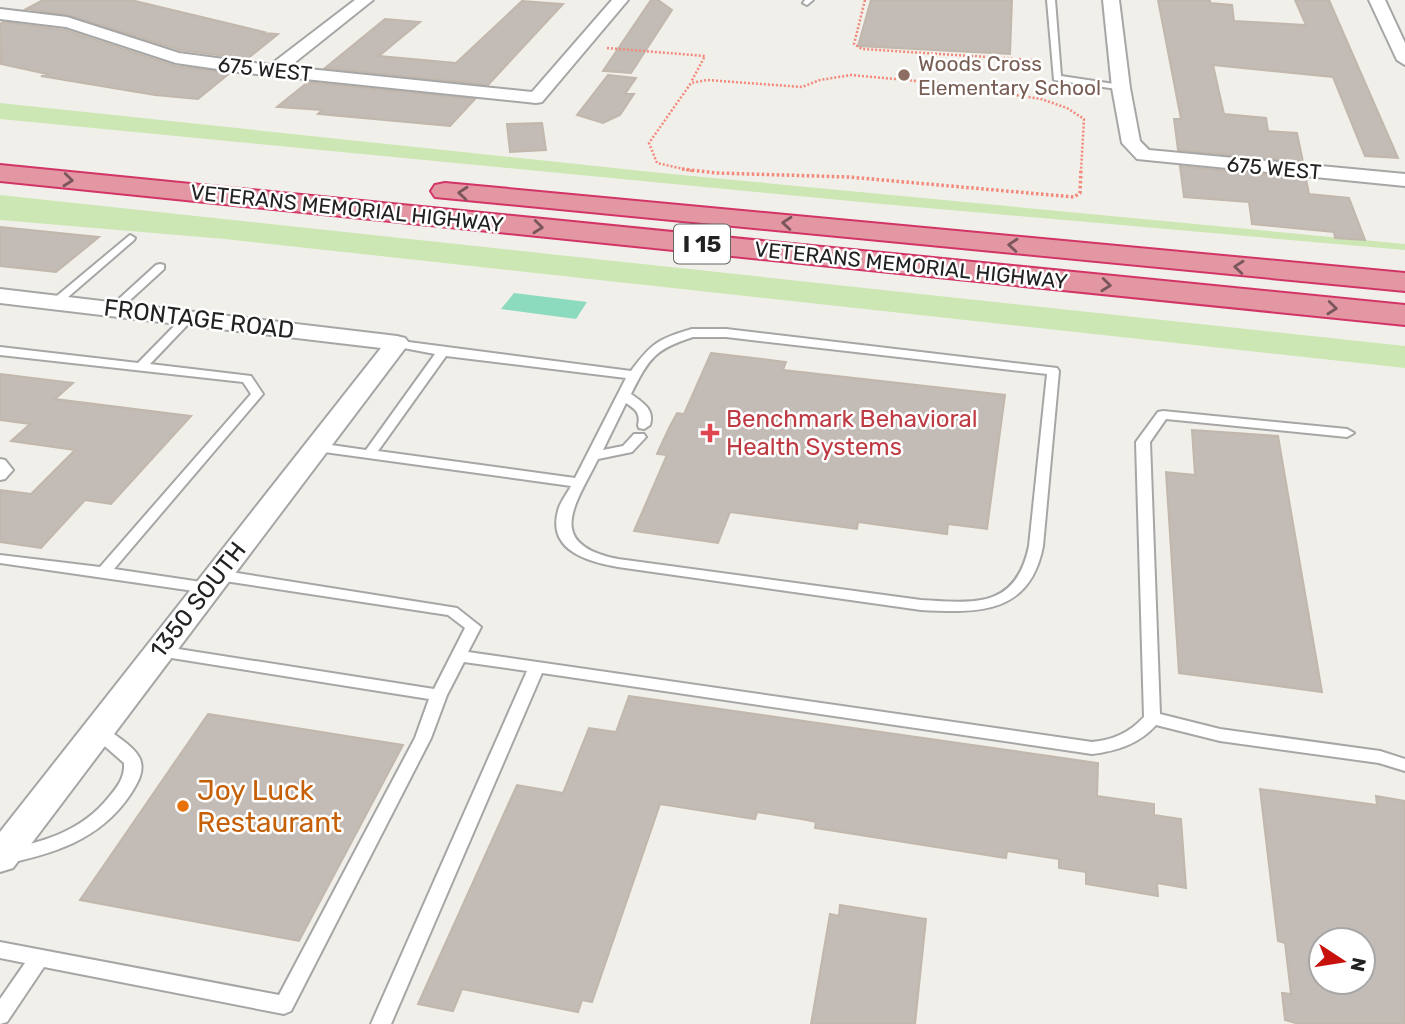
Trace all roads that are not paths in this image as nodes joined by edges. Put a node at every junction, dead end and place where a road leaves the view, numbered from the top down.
1 (365, 0) edge
2 (620, 0) edge
3 (1051, 0) edge
4 (1111, 0) edge
5 (1377, 0) edge
6 (0, 14) edge
7 (1405, 60) edge
8 (275, 70) junction
9 (1121, 88) junction
10 (0, 149) edge
11 (0, 173) edge
12 (1405, 180) edge
13 (130, 239) dead end
14 (160, 267) dead end
15 (1405, 282) edge
16 (0, 296) edge
17 (56, 302) junction
18 (114, 309) junction
19 (1405, 315) edge
20 (188, 318) junction
21 (397, 343) junction
22 (0, 351) edge
23 (443, 352) junction
24 (141, 367) junction
25 (634, 375) junction
26 (624, 395) junction
27 (1347, 433) dead end
28 (317, 447) junction
29 (370, 454) junction
30 (592, 456) junction
31 (0, 463) edge
32 (0, 476) edge
33 (579, 483) junction
34 (0, 559) edge
35 (104, 572) junction
36 (213, 581) junction
37 (159, 651) junction
38 (460, 656) junction
39 (537, 667) junction
40 (439, 695) junction
41 (1152, 718) junction
42 (98, 731) junction
43 (1405, 765) edge
44 (0, 858) edge
45 (0, 950) edge
46 (40, 957) junction
47 (0, 1016) edge
48 (381, 1024) edge

1 - 8 street
2 - 8 street, 675 WEST
3 - 9 lane
4 - 9 street
5 - 7 street
6 - 8 street, 675 WEST
9 - 12 street, 675 WEST
15 -> 10 highway, VETERANS MEMORIAL HIGHWAY / I 15
11 -> 19 highway, VETERANS MEMORIAL HIGHWAY / I 15
13 - 17 lane
14 - 18 lane
16 - 17 street, FRONTAGE ROAD
17 - 18 street, FRONTAGE ROAD
18 - 20 street, FRONTAGE ROAD
20 - 21 street, FRONTAGE ROAD
20 - 24 lane
21 - 23 lane
21 - 28 street, 1350 SOUTH
22 - 24 lane
23 - 25 lane
23 - 29 lane
24 - 35 lane
25 - 26 lane
25 - 33 lane
26 - 30 lane
26 - 30 lane
27 - 41 lane
28 - 29 lane
28 - 36 street, 1350 SOUTH
29 - 33 lane
30 - 33 lane
31 - 32 lane
34 - 35 lane
35 - 36 lane
36 - 37 street, 1350 SOUTH
36 - 38 lane
37 - 40 lane
37 - 42 street, 1350 SOUTH
38 - 39 lane
38 - 40 lane
39 - 41 lane
39 - 48 lane
40 - 46 lane
41 - 43 lane
42 - 44 street, 1350 SOUTH
42 - 44 lane
45 - 46 lane
46 - 47 lane

